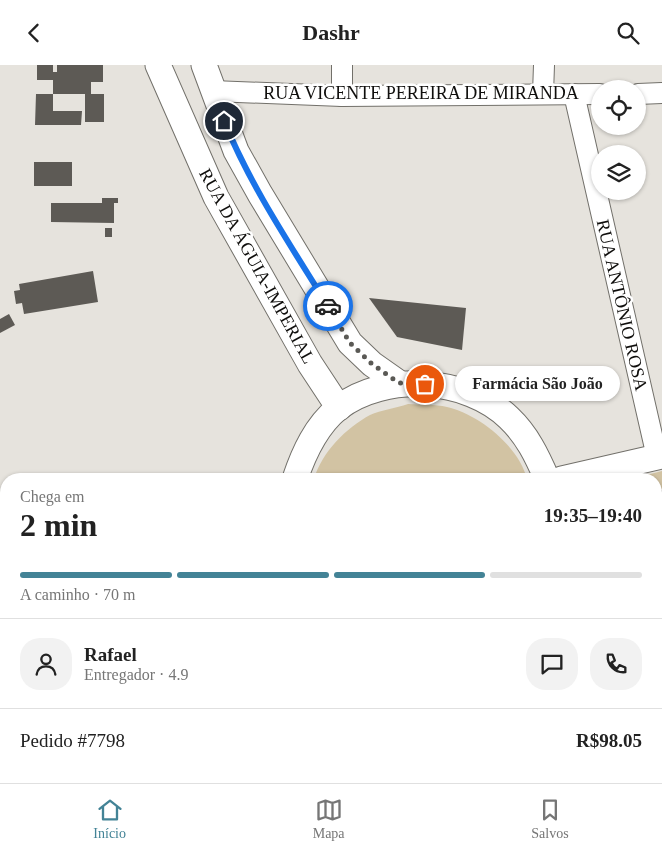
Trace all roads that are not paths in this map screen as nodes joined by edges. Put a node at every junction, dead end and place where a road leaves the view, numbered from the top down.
1 (158, 65) edge
2 (204, 65) edge
3 (342, 65) edge
4 (544, 65) edge
5 (212, 91) junction
6 (662, 93) edge
7 (574, 94) junction
8 (591, 94) edge
9 (646, 94) edge
10 (543, 95) junction
11 (342, 96) junction
12 (399, 383) junction
13 (339, 408) junction
14 (659, 456) edge
15 (297, 473) edge
16 (544, 473) edge
17 (587, 473) edge

1 - 13 street, RUA DA ÁGUIA-IMPERIAL
2 - 5 street
3 - 11 street
4 - 10 street
5 - 11 street, RUA VICENTE PEREIRA DE MIRANDA
5 - 12 street
6 - 9 street
7 - 8 street, RUA VICENTE PEREIRA DE MIRANDA
7 - 10 street, RUA VICENTE PEREIRA DE MIRANDA
7 - 14 street, RUA ANTÔNIO ROSA
10 - 11 street, RUA VICENTE PEREIRA DE MIRANDA
12 - 13 street
12 - 16 street
13 - 15 street
14 - 17 street

